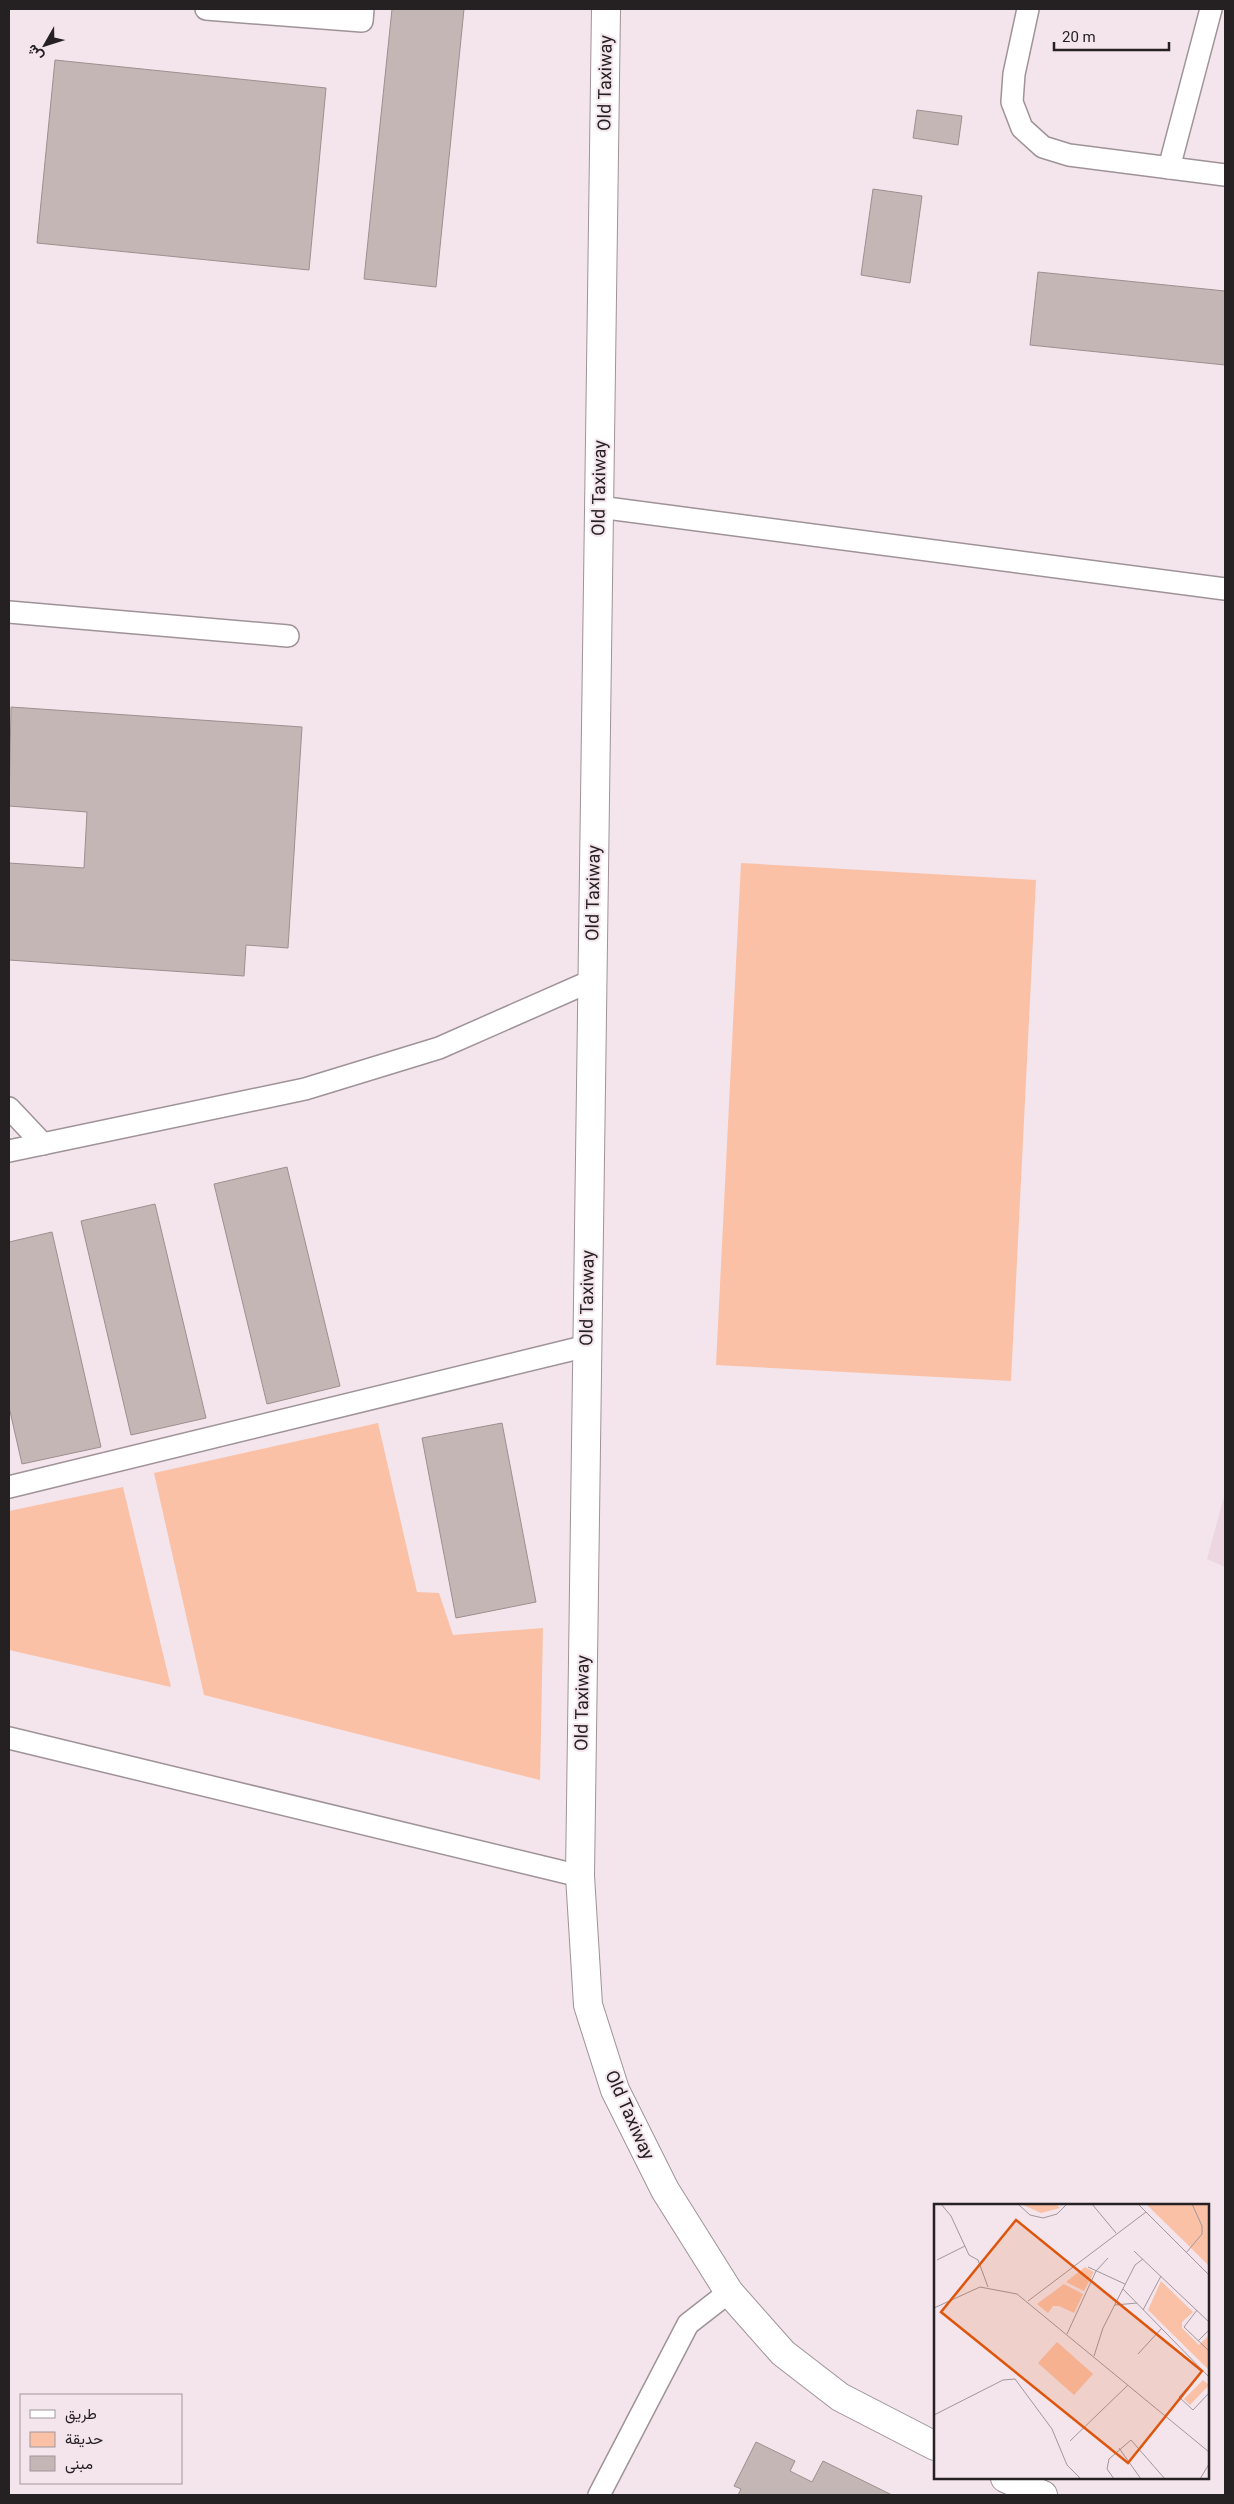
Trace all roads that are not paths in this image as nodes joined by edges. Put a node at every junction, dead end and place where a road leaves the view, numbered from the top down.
1 (206, 9) edge
2 (363, 9) edge
3 (606, 9) edge
4 (1028, 9) edge
5 (1211, 9) edge
6 (1169, 168) junction
7 (1225, 175) edge
8 (599, 507) junction
9 (1225, 589) edge
10 (9, 612) edge
11 (288, 636) dead end
12 (591, 981) junction
13 (9, 1108) edge
14 (43, 1144) junction
15 (9, 1151) edge
16 (587, 1346) junction
17 (9, 1487) edge
18 (9, 1738) edge
19 (580, 1876) junction
20 (729, 2292) junction
21 (934, 2445) edge
22 (1007, 2479) edge
23 (599, 2495) edge
24 (1043, 2495) edge

1 - 2 lane
3 - 8 street, Old Taxiway
4 - 6 lane
5 - 6 lane
6 - 7 lane
8 - 9 lane
8 - 12 street, Old Taxiway
10 - 11 lane
12 - 14 lane
12 - 16 street, Old Taxiway
13 - 14 lane
14 - 15 lane
16 - 17 lane
16 - 19 street, Old Taxiway
18 - 19 lane
19 - 20 street, Old Taxiway
20 - 21 street, Old Taxiway
20 - 23 lane
22 - 24 street

